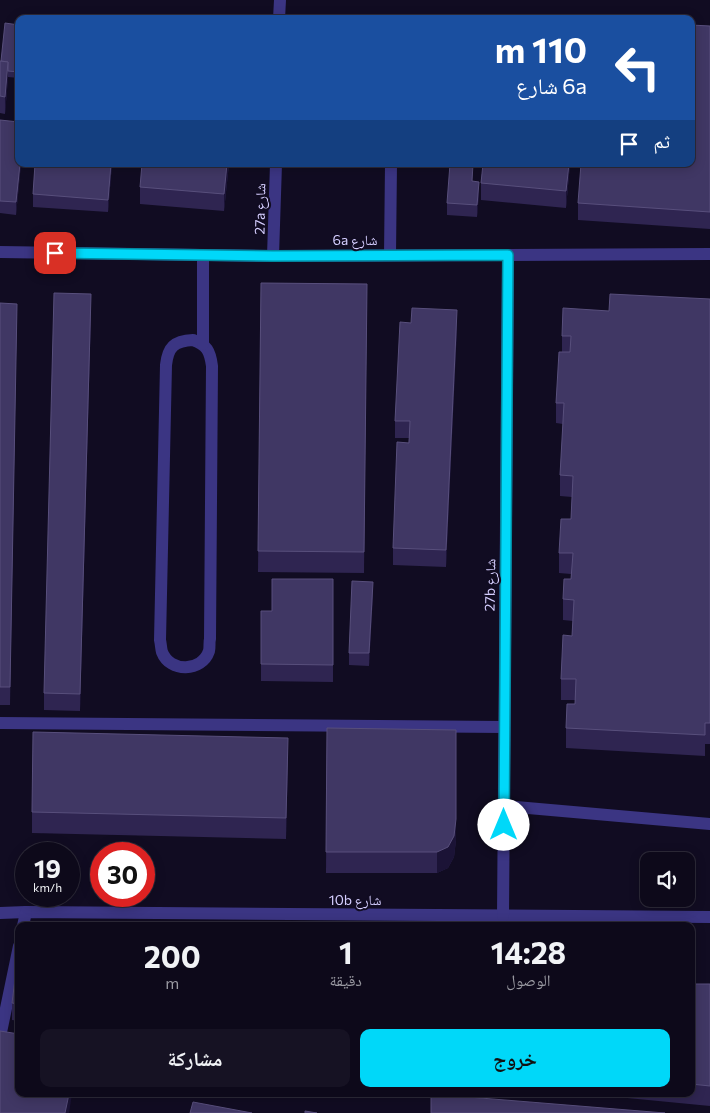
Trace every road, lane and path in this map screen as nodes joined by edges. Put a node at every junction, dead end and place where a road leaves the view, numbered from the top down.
1 (280, 0) edge
2 (279, 15) edge
3 (276, 167) edge
4 (391, 167) edge
5 (0, 252) edge
6 (710, 254) edge
7 (202, 255) junction
8 (390, 255) junction
9 (508, 255) junction
10 (273, 256) junction
11 (202, 344) junction
12 (0, 723) edge
13 (504, 727) junction
14 (504, 806) junction
15 (710, 824) edge
16 (26, 912) junction
17 (0, 913) edge
18 (503, 916) junction
19 (710, 917) edge
20 (24, 922) edge
21 (15, 970) edge
22 (4, 1035) edge

1 - 2 street
3 - 10 street, 27a شارع
4 - 8 street
5 - 7 street, 6a شارع
6 - 9 street, 6a شارع
7 - 10 street, 6a شارع
7 - 11 street
8 - 9 street, 6a شارع
8 - 10 street, 6a شارع
9 - 13 street, 27b شارع
11 - 11 street
12 - 13 street
13 - 14 street, 27b شارع
14 - 15 street
14 - 18 street, 27b شارع
16 - 17 street, 10b شارع
16 - 18 street, 10b شارع
16 - 20 street
18 - 19 street, 10b شارع
21 - 22 street

